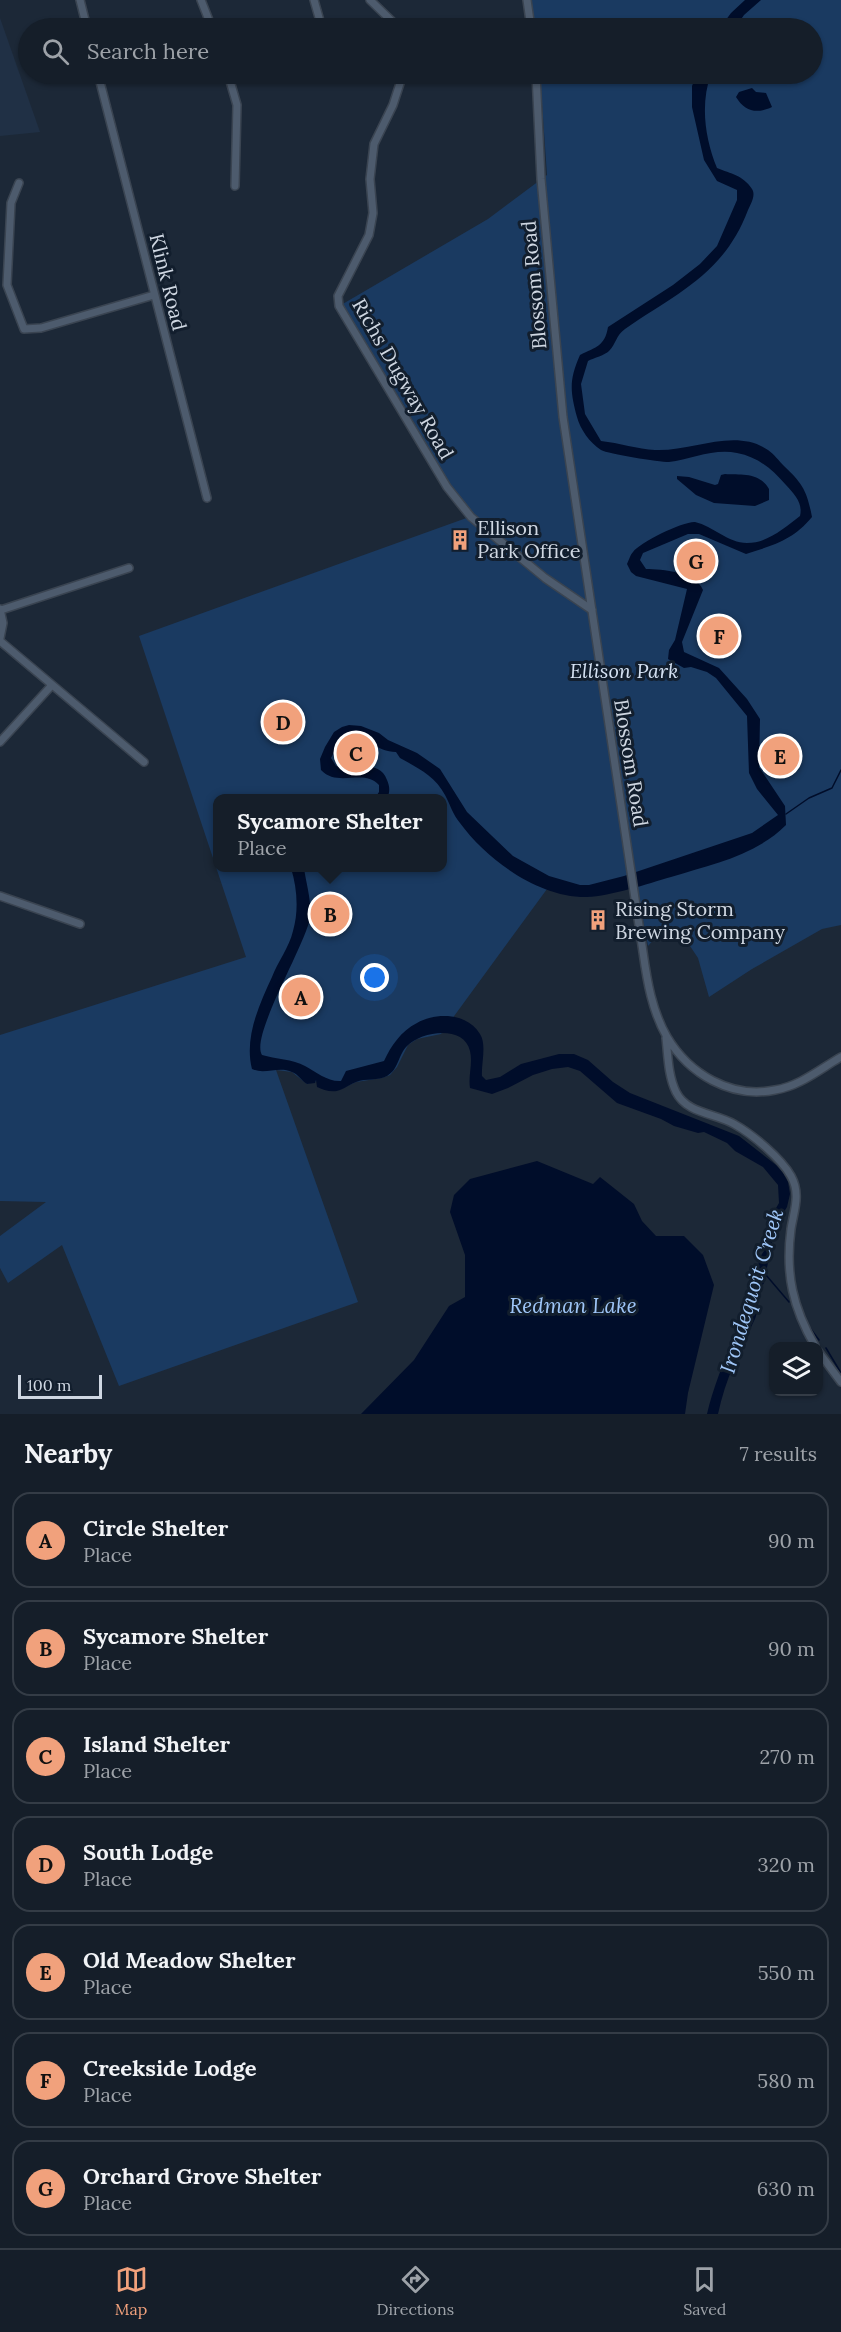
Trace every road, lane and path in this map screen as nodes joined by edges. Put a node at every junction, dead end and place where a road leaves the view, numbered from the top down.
1 (80, 0) edge
2 (201, 0) edge
3 (314, 0) edge
4 (370, 0) edge
5 (527, 0) edge
6 (84, 18) edge
7 (208, 18) edge
8 (319, 18) edge
9 (389, 18) edge
10 (530, 18) edge
11 (101, 84) edge
12 (231, 84) edge
13 (400, 84) edge
14 (536, 84) edge
15 (20, 183) dead end
16 (235, 186) dead end
17 (154, 295) junction
18 (207, 498) dead end
19 (129, 568) dead end
20 (0, 609) edge
21 (592, 610) junction
22 (0, 639) edge
23 (52, 685) junction
24 (0, 742) edge
25 (144, 762) dead end
26 (0, 896) edge
27 (80, 924) dead end
28 (666, 1035) junction
29 (841, 1057) edge
30 (812, 1342) edge
31 (823, 1357) edge
32 (841, 1382) edge

1 - 6 street
2 - 7 street
3 - 8 street
4 - 9 street
5 - 10 street
11 - 17 street, Klink Road
12 - 16 street
13 - 21 street, Richs Dugway Road
14 - 21 street, Blossom Road
15 - 17 street
17 - 18 street, Klink Road
19 - 20 street
20 - 22 street
21 - 28 street, Blossom Road
22 - 23 street
23 - 24 street
23 - 25 street
26 - 27 street
28 - 29 street, Blossom Road
28 - 30 street
31 - 32 street

